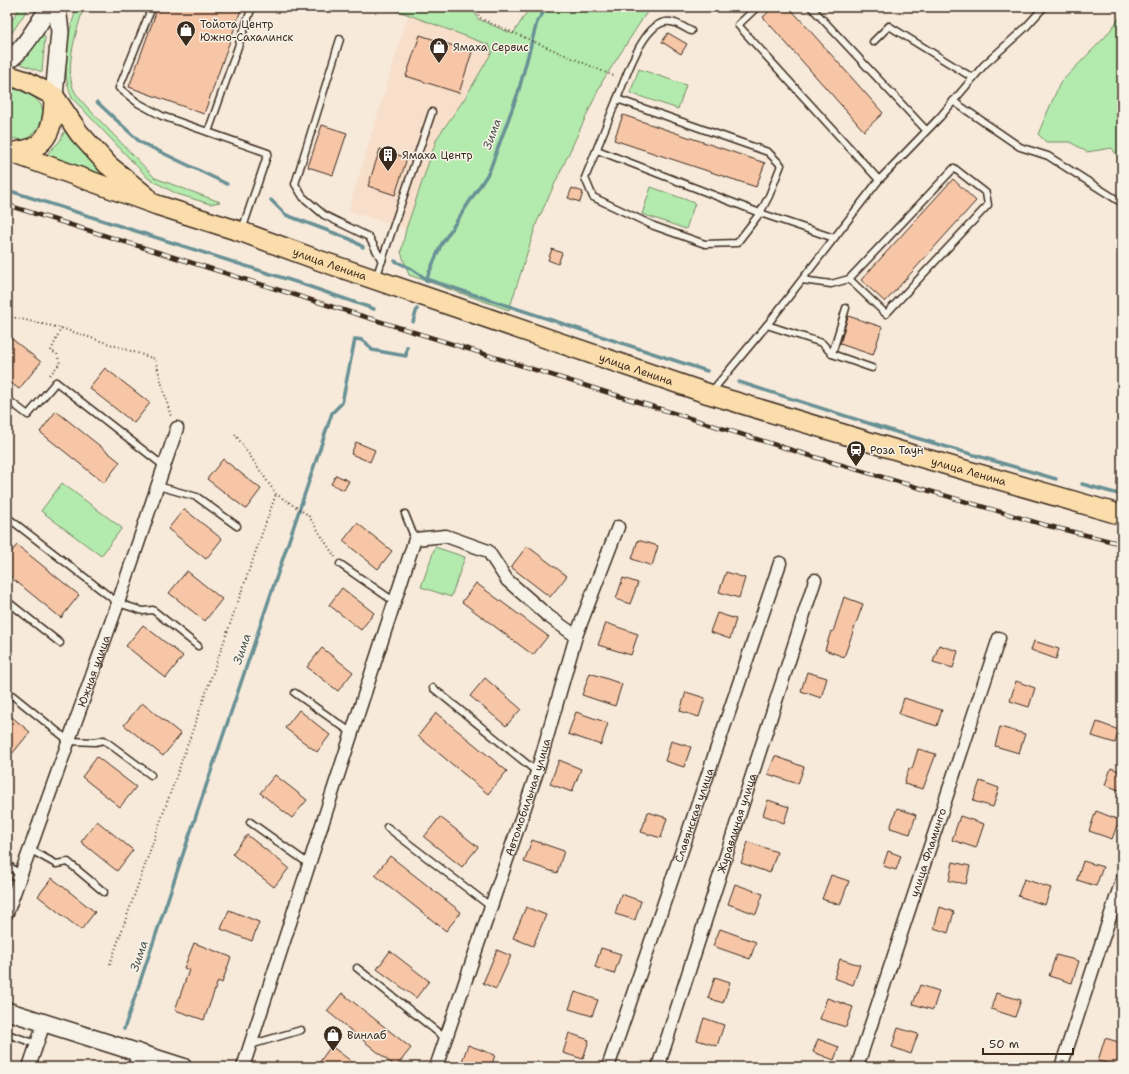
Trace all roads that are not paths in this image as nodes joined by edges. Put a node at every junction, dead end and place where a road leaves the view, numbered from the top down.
1 (44, 7) edge
2 (50, 7) edge
3 (57, 7) edge
4 (152, 7) edge
5 (252, 7) edge
6 (757, 7) edge
7 (811, 7) edge
8 (1044, 7) edge
9 (691, 31) dead end
10 (340, 39) dead end
11 (872, 42) dead end
12 (7, 47) edge
13 (7, 60) edge
14 (7, 75) edge
15 (973, 78) junction
16 (54, 96) junction
17 (616, 99) junction
18 (953, 102) junction
19 (432, 112) dead end
20 (926, 130) junction
21 (208, 132) junction
22 (597, 150) junction
23 (9, 152) edge
24 (879, 180) junction
25 (1122, 203) edge
26 (156, 205) junction
27 (760, 213) junction
28 (242, 232) junction
29 (834, 238) junction
30 (382, 261) junction
31 (849, 279) junction
32 (376, 280) junction
33 (802, 280) junction
34 (846, 308) dead end
35 (767, 325) junction
36 (832, 354) junction
37 (872, 368) dead end
38 (709, 394) junction
39 (7, 399) edge
40 (177, 428) road end
41 (165, 467) junction
42 (158, 486) junction
43 (406, 514) dead end
44 (1122, 515) edge
45 (7, 517) edge
46 (237, 526) dead end
47 (618, 527) dead end
48 (415, 539) junction
49 (780, 563) dead end
50 (340, 564) road end
51 (815, 580) dead end
52 (7, 601) edge
53 (395, 602) junction
54 (118, 603) junction
55 (576, 636) junction
56 (999, 638) dead end
57 (60, 643) dead end
58 (198, 646) dead end
59 (433, 688) dead end
60 (7, 691) edge
61 (295, 693) dead end
62 (352, 733) junction
63 (69, 742) junction
64 (537, 772) junction
65 (151, 775) dead end
66 (250, 822) dead end
67 (387, 827) dead end
68 (31, 850) junction
69 (7, 864) edge
70 (309, 864) junction
71 (21, 876) junction
72 (1122, 880) edge
73 (104, 892) dead end
74 (490, 906) junction
75 (7, 913) edge
76 (358, 968) dead end
77 (7, 1011) edge
78 (44, 1023) junction
79 (301, 1030) dead end
80 (7, 1034) edge
81 (445, 1038) junction
82 (37, 1044) junction
83 (250, 1045) junction
84 (136, 1060) edge
85 (30, 1067) edge
86 (183, 1067) edge
87 (243, 1067) edge
88 (436, 1067) edge
89 (608, 1067) edge
90 (658, 1067) edge
91 (857, 1067) edge
92 (1061, 1067) edge

1 - 12 main road
2 - 13 main road
3 - 16 main road
4 - 21 lane
5 - 21 lane
6 - 24 lane
7 - 20 lane
8 - 15 lane
9 - 17 lane
10 - 30 lane
11 - 15 lane
14 - 16 main road
15 - 18 lane
16 - 23 main road
16 - 26 main road, улица Ленина
17 - 22 lane
17 - 27 lane
18 - 20 lane
18 - 25 lane
19 - 30 lane
20 - 24 lane
21 - 28 lane
22 - 27 lane
22 - 27 lane
23 - 26 main road, улица Ленина
24 - 29 lane
26 - 28 main road, улица Ленина
27 - 29 lane
28 - 32 main road, улица Ленина
29 - 33 lane
30 - 32 lane
31 - 31 lane
31 - 33 lane
32 - 38 main road, улица Ленина
33 - 35 lane
34 - 36 lane
35 - 36 lane
35 - 38 lane
36 - 37 lane
38 - 44 main road, улица Ленина
39 - 41 lane
40 - 41 street, Южная улица
41 - 42 street, Южная улица
42 - 46 lane
42 - 54 street, Южная улица
43 - 48 lane
45 - 54 lane
47 - 55 street, Автомобильная улица
48 - 53 street
48 - 55 street
49 - 89 street, Славянская улица
50 - 53 lane
51 - 90 street, Журавлиная улица
52 - 57 lane
53 - 62 street
54 - 58 lane
54 - 63 street, Южная улица
55 - 64 street, Автомобильная улица
56 - 91 street, улица Фламинго
59 - 64 lane
60 - 63 lane
61 - 62 lane
62 - 70 street
63 - 65 lane
63 - 68 street, Южная улица
64 - 74 street, Автомобильная улица
66 - 70 lane
67 - 74 lane
68 - 71 street, Южная улица
68 - 73 lane
69 - 71 lane
70 - 83 street
71 - 75 street, Южная улица
72 - 92 street
74 - 81 street, Автомобильная улица
76 - 81 lane
77 - 78 main road
78 - 82 street
78 - 84 main road
79 - 83 lane
80 - 82 lane
81 - 88 street, Автомобильная улица
82 - 85 street
83 - 87 street
84 - 86 main road

